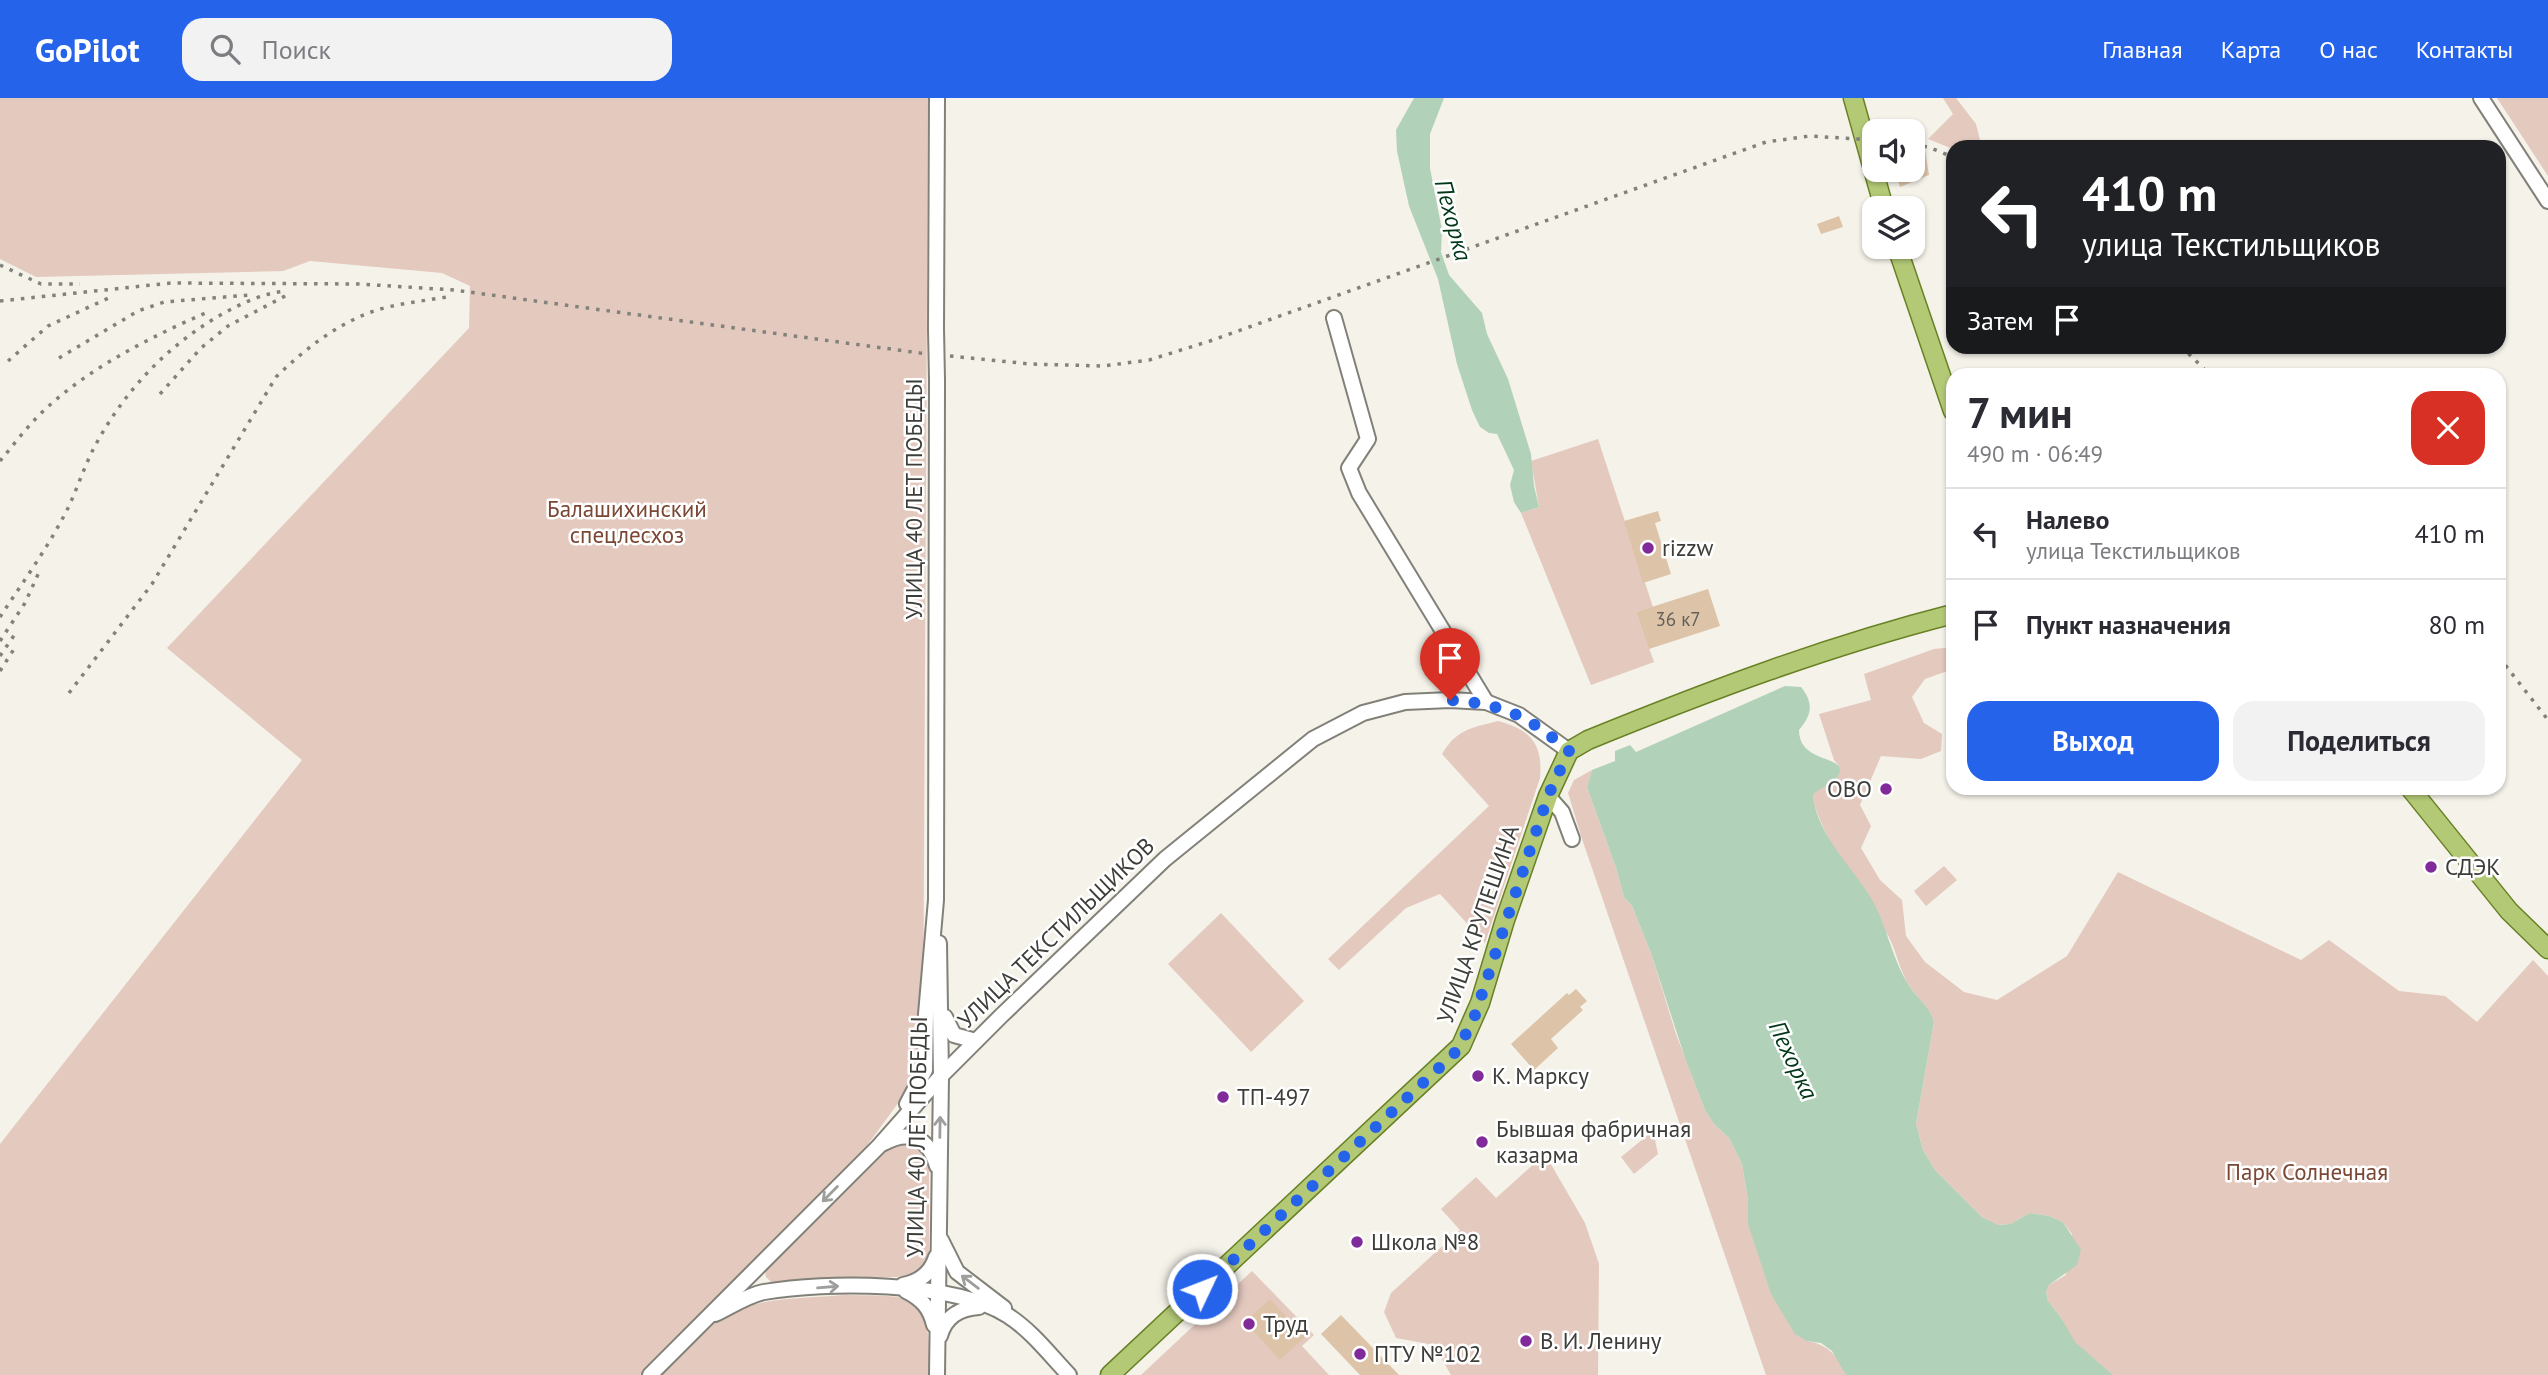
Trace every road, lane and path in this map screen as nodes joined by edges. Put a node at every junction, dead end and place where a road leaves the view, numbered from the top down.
1 (937, 98) edge
2 (1853, 98) edge
3 (2481, 98) edge
4 (1881, 196) edge
5 (2548, 201) edge
6 (1901, 259) edge
7 (1334, 318) dead end
8 (1946, 390) edge
9 (1946, 616) edge
10 (1486, 702) junction
11 (1569, 751) junction
12 (2416, 795) edge
13 (1548, 796) junction
14 (1572, 839) dead end
15 (936, 900) junction
16 (2548, 948) edge
17 (941, 995) junction
18 (976, 1041) junction
19 (942, 1076) junction
20 (878, 1146) junction
21 (939, 1177) junction
22 (939, 1228) junction
23 (757, 1267) junction
24 (895, 1287) junction
25 (761, 1293) junction
26 (938, 1293) junction
27 (995, 1309) junction
28 (707, 1317) junction
29 (1019, 1323) junction
30 (937, 1348) junction
31 (650, 1375) edge
32 (937, 1375) edge
33 (1069, 1375) edge
34 (1110, 1375) edge

1 - 15 street, УЛИЦА 40 ЛЕТ ПОБЕДЫ, bridge
2 - 4 main road
3 - 5 street
6 - 8 main road
7 - 10 street
9 - 11 main road
10 - 11 street, УЛИЦА ТЕКСТИЛЬЩИКОВ
10 - 18 street, УЛИЦА ТЕКСТИЛЬЩИКОВ
11 - 13 main road, УЛИЦА КРУПЕШИНА
12 - 16 main road
13 - 14 street
13 - 34 main road, УЛИЦА КРУПЕШИНА
15 - 17 street, УЛИЦА 40 ЛЕТ ПОБЕДЫ
15 - 20 street, УЛИЦА 40 ЛЕТ ПОБЕДЫ
17 - 18 street
17 - 19 street, УЛИЦА 40 ЛЕТ ПОБЕДЫ
18 - 19 street, УЛИЦА ТЕКСТИЛЬЩИКОВ
19 - 20 street, УЛИЦА ТЕКСТИЛЬЩИКОВ
21 -> 19 street, УЛИЦА 40 ЛЕТ ПОБЕДЫ
20 - 21 street
20 -> 23 street, УЛИЦА ТЕКСТИЛЬЩИКОВ
21 - 22 street, УЛИЦА 40 ЛЕТ ПОБЕДЫ
22 - 24 street
22 - 26 street, УЛИЦА 40 ЛЕТ ПОБЕДЫ
29 -> 22 street
23 - 25 street
23 - 28 street, УЛИЦА ТЕКСТИЛЬЩИКОВ
25 -> 24 street
24 - 26 street
24 - 30 street
25 - 28 street
26 - 27 street
26 - 30 street, УЛИЦА 40 ЛЕТ ПОБЕДЫ
27 - 29 street
27 - 30 street
28 - 31 street, УЛИЦА ТЕКСТИЛЬЩИКОВ
29 - 33 street
30 - 32 street, УЛИЦА 40 ЛЕТ ПОБЕДЫ

